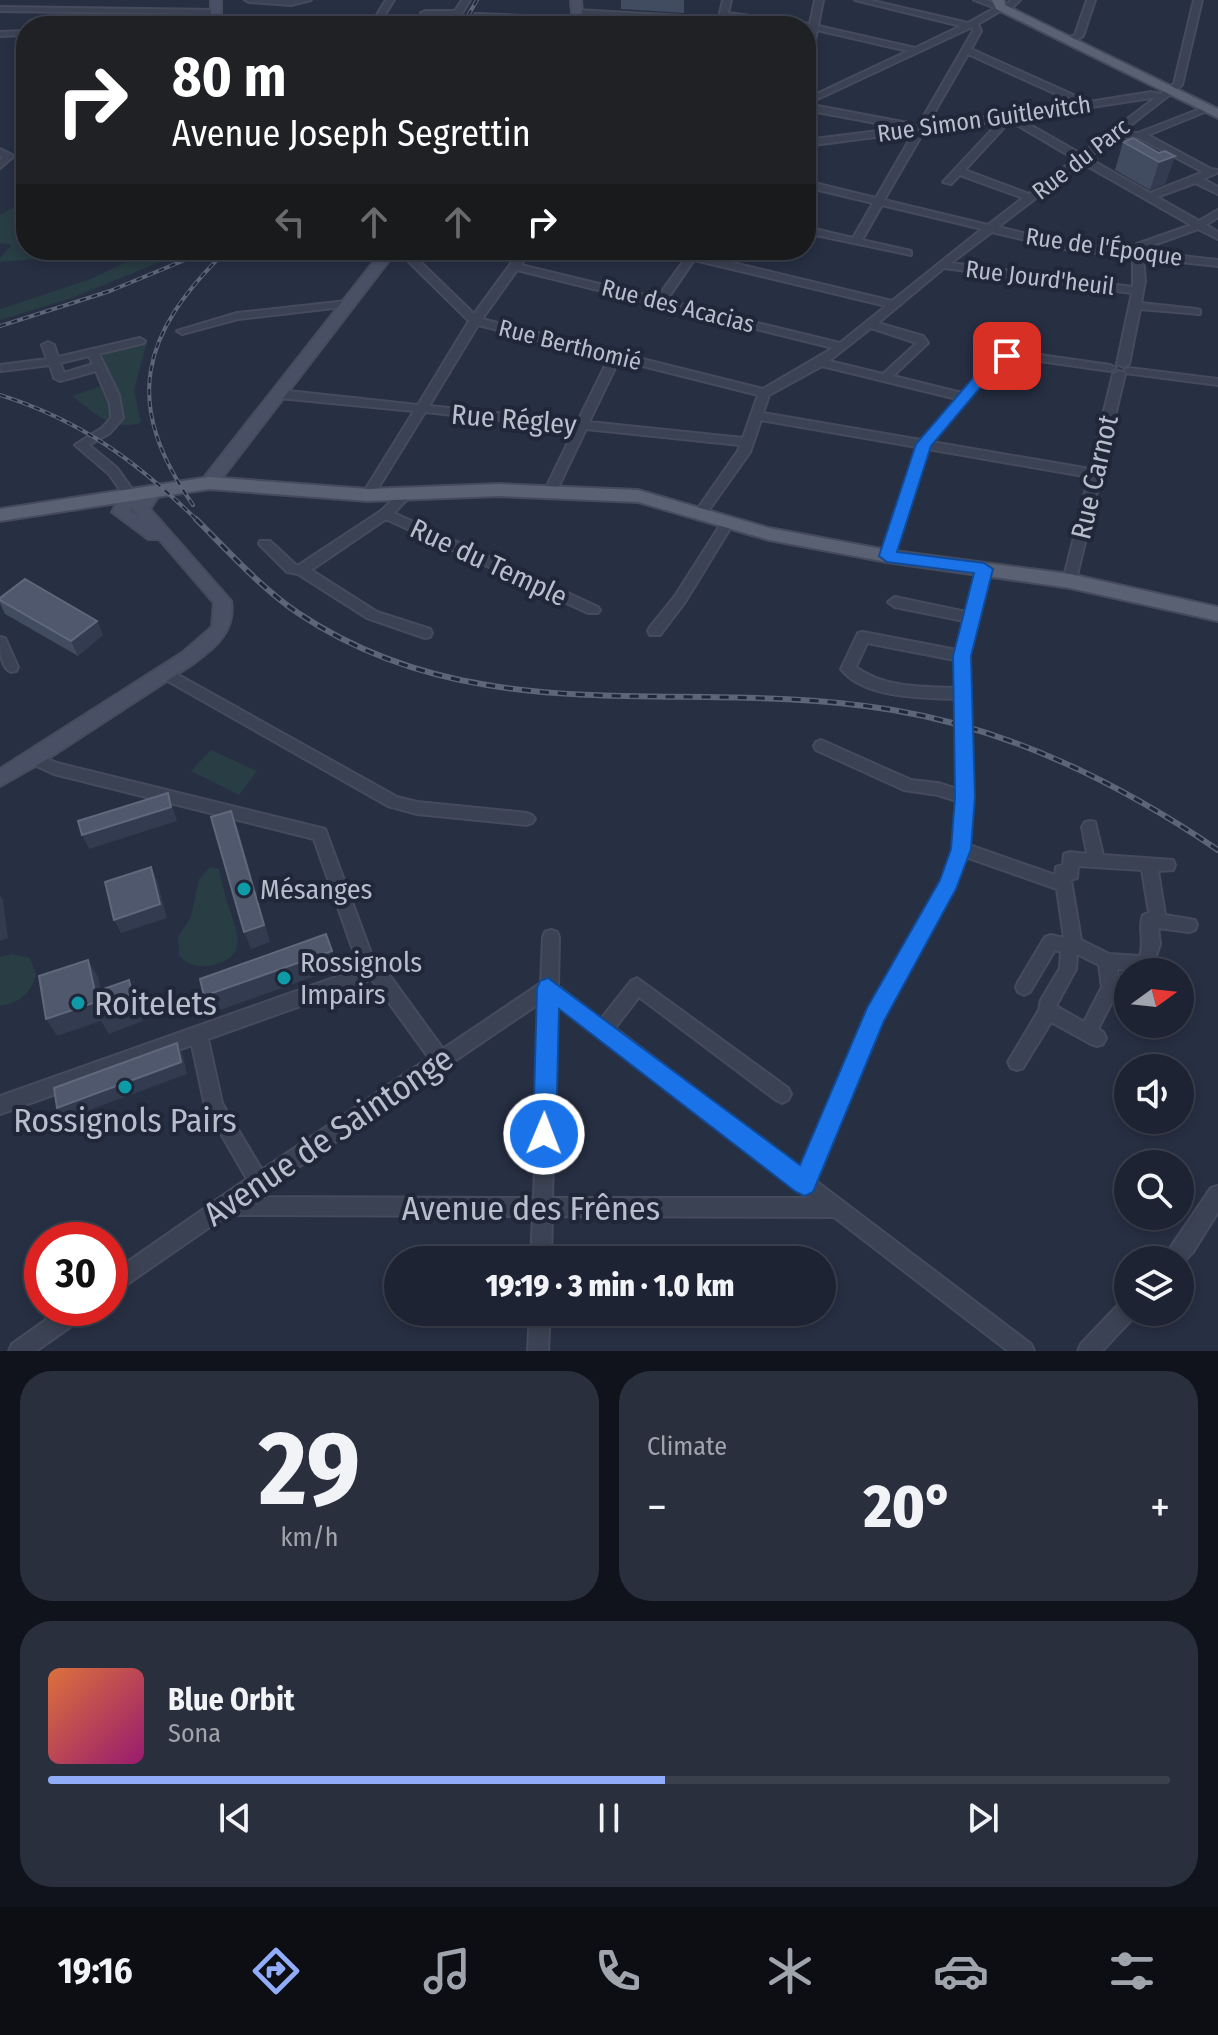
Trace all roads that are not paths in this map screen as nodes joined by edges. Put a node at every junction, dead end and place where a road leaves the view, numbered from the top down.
1 (94, 0) edge
2 (249, 0) edge
3 (307, 0) edge
4 (466, 0) edge
5 (727, 0) edge
6 (859, 0) edge
7 (1091, 0) edge
8 (1198, 0) edge
9 (1002, 5) edge
10 (216, 6) edge
11 (0, 9) edge
12 (85, 10) junction
13 (425, 13) dead end
14 (577, 14) edge
15 (724, 15) joint
16 (478, 16) dead end
17 (630, 16) edge
18 (732, 16) edge
19 (970, 24) junction
20 (816, 27) edge
21 (1070, 40) junction
22 (914, 50) junction
23 (965, 50) junction
24 (1166, 94) junction
25 (816, 99) edge
26 (1088, 105) junction
27 (816, 106) edge
28 (1213, 111) edge
29 (1009, 117) junction
30 (920, 129) junction
31 (1114, 134) junction
32 (1140, 135) junction
33 (816, 142) edge
34 (4, 154) edge
35 (1081, 158) junction
36 (0, 165) edge
37 (1214, 170) edge
38 (959, 171) junction
39 (1195, 179) junction
40 (948, 182) dead end
41 (816, 186) edge
42 (1218, 191) edge
43 (1150, 197) junction
44 (1031, 198) junction
45 (879, 201) junction
46 (1218, 213) edge
47 (1199, 225) junction
48 (991, 229) junction
49 (816, 232) edge
50 (1218, 236) edge
51 (856, 241) junction
52 (907, 253) dead end
53 (1138, 254) junction
54 (382, 260) edge
55 (412, 260) edge
56 (518, 260) edge
57 (689, 260) edge
58 (709, 260) edge
59 (1218, 263) edge
60 (942, 265) junction
61 (514, 266) junction
62 (1138, 291) junction
63 (660, 302) junction
64 (347, 304) junction
65 (893, 304) junction
66 (1134, 305) junction
67 (1196, 312) dead end
68 (475, 321) junction
69 (868, 324) junction
70 (182, 331) dead end
71 (140, 341) dead end
72 (48, 345) dead end
73 (841, 347) junction
74 (92, 352) junction
75 (615, 356) junction
76 (54, 361) junction
77 (822, 363) junction
78 (100, 366) junction
79 (1, 368) edge
80 (1120, 369) junction
81 (885, 378) junction
82 (1218, 382) edge
83 (764, 393) junction
84 (279, 394) junction
85 (965, 397) junction
86 (422, 410) junction
87 (758, 416) junction
88 (581, 426) junction
89 (749, 442) junction
90 (924, 444) junction
91 (1094, 474) junction
92 (209, 483) junction
93 (153, 492) junction
94 (550, 492) junction
95 (406, 494) junction
96 (130, 495) junction
97 (368, 495) junction
98 (97, 501) junction
99 (142, 510) junction
100 (120, 512) junction
101 (385, 514) junction
102 (700, 514) junction
103 (0, 515) edge
104 (728, 522) junction
105 (265, 544) dead end
106 (170, 545) junction
107 (887, 556) junction
108 (984, 569) junction
109 (301, 570) junction
110 (1070, 581) junction
111 (895, 602) dead end
112 (593, 610) dead end
113 (1218, 614) edge
114 (972, 618) junction
115 (655, 631) dead end
116 (425, 633) dead end
117 (0, 642) edge
118 (962, 656) junction
119 (11, 667) dead end
120 (164, 672) junction
121 (963, 694) junction
122 (821, 746) dead end
123 (35, 759) junction
124 (0, 778) edge
125 (965, 797) junction
126 (527, 819) dead end
127 (1090, 827) dead end
128 (961, 849) junction
129 (1096, 861) junction
130 (1167, 865) dead end
131 (1149, 866) junction
132 (1066, 877) junction
133 (1158, 921) junction
134 (1189, 925) dead end
135 (551, 937) dead end
136 (1071, 946) junction
137 (1107, 961) junction
138 (368, 969) junction
139 (1024, 987) dead end
140 (548, 988) junction
141 (1048, 1011) junction
142 (603, 1030) junction
143 (198, 1033) junction
144 (441, 1060) junction
145 (1017, 1062) dead end
146 (782, 1094) dead end
147 (0, 1105) edge
148 (259, 1182) junction
149 (805, 1184) junction
150 (1218, 1195) edge
151 (224, 1206) junction
152 (837, 1208) junction
153 (543, 1209) junction
154 (542, 1246) edge
155 (1185, 1246) edge
156 (128, 1273) edge
157 (1114, 1324) edge
158 (54, 1326) edge
159 (539, 1326) edge
160 (19, 1351) edge
161 (538, 1351) edge
162 (1024, 1351) edge
163 (1088, 1351) edge

1 - 12 street
2 - 3 street
4 - 13 street
5 - 15 street
6 - 19 street
7 - 21 street
8 - 24 street
9 - 19 street
9 - 21 main road
10 - 12 street
11 - 12 street
14 - 16 street
14 - 17 street
15 - 18 street
19 - 22 street
19 - 23 street
20 - 22 street
21 - 24 main road
22 - 25 street
23 - 26 street
23 - 30 street
24 - 26 street, Rue Simon Guitlevitch
24 - 28 main road
24 - 31 street, Rue du Parc
26 - 29 street, Rue Simon Guitlevitch
27 - 30 street
28 - 32 street
29 - 30 street, Rue Simon Guitlevitch
29 - 35 street
29 - 38 street
30 - 33 street, Rue Simon Guitlevitch
30 - 45 street
31 - 32 street
31 - 35 street, Rue du Parc
32 - 37 street
34 - 36 street
35 - 43 street
35 - 44 street, Rue du Parc
37 - 39 street
38 - 40 street
38 - 44 street
39 - 42 street
39 - 43 street
41 - 45 street, Rue de l'Époque
43 - 47 street
44 - 48 street, Rue du Parc
45 - 48 street, Rue de l'Époque
45 - 51 street
46 - 47 street
47 - 50 street
47 - 53 street
48 - 53 street, Rue de l'Époque
48 - 60 street, Rue du Parc
49 - 51 street
51 - 52 street
53 - 59 street, Rue de l'Époque
53 - 62 street, Rue Carnot
54 - 64 street
55 - 68 street, Rue Berthomié
56 - 61 street
57 - 63 street
58 - 65 street
60 - 62 street, Rue Jourd'heuil
60 - 65 street, Rue du Parc
61 - 63 street, Rue des Acacias
61 - 68 street
62 - 66 street, Rue Carnot
63 - 73 street, Rue des Acacias
64 - 70 street
64 - 84 street
65 - 69 street, Rue du Parc
66 - 67 street
66 - 80 street, Rue Carnot
68 - 75 street, Rue Berthomié
68 - 86 street
69 - 73 street, Rue du Parc
69 - 81 street
71 - 74 street
72 - 76 street
73 - 77 street, Rue du Parc
74 - 76 street
74 - 78 street
75 - 83 street, Rue Berthomié
75 - 88 street
76 - 78 street
76 - 79 street
77 - 81 street
77 - 83 street, Rue du Parc
78 - 96 street
80 - 82 street
80 - 85 street
80 - 91 street, Rue Carnot
81 - 85 street
83 - 87 street
84 - 86 street, Rue Régley
84 - 92 street
85 - 90 street
86 - 88 street, Rue Régley
86 - 97 street
87 - 89 street
87 - 90 street
88 - 89 street, Rue Régley
88 - 94 street
89 - 102 street
90 - 91 street
90 - 107 street
91 - 110 street, Rue Carnot
92 - 93 main road
92 - 97 main road
93 - 96 main road
93 - 99 street
94 - 95 main road
94 - 102 main road
95 - 97 main road
95 - 101 street
96 - 98 main road
96 - 99 street
96 - 100 street
98 - 100 street
98 - 103 main road
99 - 106 street
100 - 106 street
101 - 109 street
101 - 112 street, Rue du Temple
102 - 104 main road
104 - 107 main road
104 - 115 street
105 - 109 street
106 - 120 street
107 - 108 main road
108 - 110 main road
108 - 114 street
109 - 116 street
110 - 113 main road
111 - 114 street
114 - 118 street
117 - 119 street
118 - 121 street
118 - 121 street
120 - 123 street
120 - 126 street
121 - 125 street
122 - 125 street
123 - 124 street
123 - 138 street
125 - 128 street
127 - 129 street
128 - 132 street
128 - 149 street
129 - 131 street
129 - 132 street
130 - 131 street
131 - 133 street
132 - 136 street
133 - 134 street
133 - 137 street
135 - 140 street
136 - 137 street
136 - 139 street
136 - 141 street
137 - 141 street
138 - 143 street
138 - 144 street
140 - 142 street
140 - 144 street, Avenue de Saintonge
140 - 153 street
141 - 145 street
142 - 146 street
142 - 149 street
143 - 147 street
143 - 148 street
144 - 148 street, Avenue de Saintonge
148 - 151 street, Avenue de Saintonge
149 - 152 street
150 - 155 street
151 - 153 street, Avenue des Frênes
151 - 156 street, Avenue de Saintonge
152 - 153 street, Avenue des Frênes
152 - 162 street
153 - 154 street
157 - 163 street
158 - 160 street
159 - 161 street

